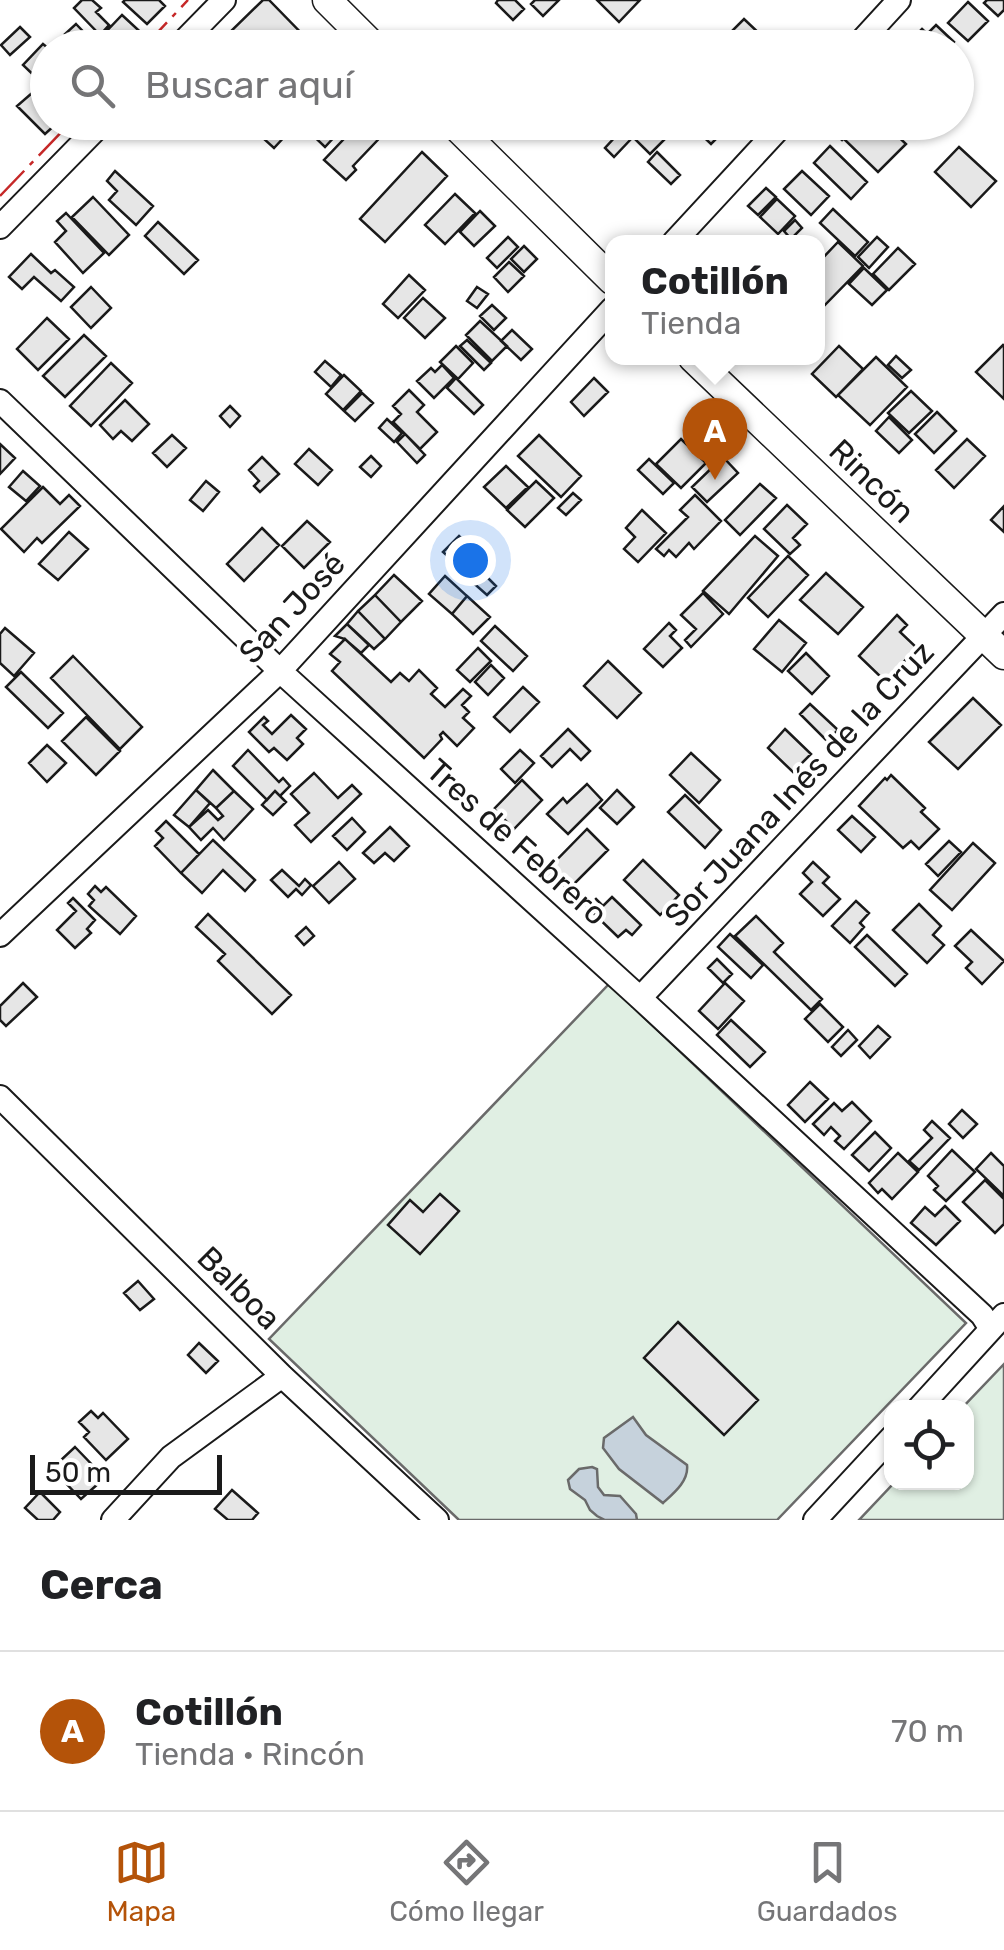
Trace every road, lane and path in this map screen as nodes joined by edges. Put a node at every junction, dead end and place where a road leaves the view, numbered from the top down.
1 (224, 0) edge
2 (327, 0) edge
3 (899, 0) edge
4 (195, 30) edge
5 (358, 30) edge
6 (872, 30) edge
7 (85, 140) edge
8 (470, 140) edge
9 (768, 140) edge
10 (0, 226) edge
11 (680, 235) edge
12 (605, 273) edge
13 (605, 316) edge
14 (700, 365) edge
15 (0, 401) edge
16 (1004, 614) edge
17 (994, 646) edge
18 (280, 671) junction
19 (0, 934) edge
20 (640, 998) junction
21 (0, 1098) edge
22 (998, 1322) edge
23 (282, 1376) junction
24 (925, 1400) edge
25 (884, 1446) edge
26 (113, 1520) edge
27 (437, 1520) edge
28 (814, 1520) edge

1 - 4 street
2 - 5 street
3 - 6 street
7 - 10 street
8 - 12 street
9 - 11 street
13 - 18 street, San José
14 - 17 street, Rincón
15 - 18 street, Tres de Febrero
16 - 17 street, Sor Juana Inés de la Cruz
17 - 20 street, Sor Juana Inés de la Cruz
18 - 19 street, San José
18 - 20 street, Tres de Febrero
20 - 22 street, Tres de Febrero
21 - 23 street, Balboa
22 - 24 street
23 - 26 street
23 - 27 street, Balboa
25 - 28 street

